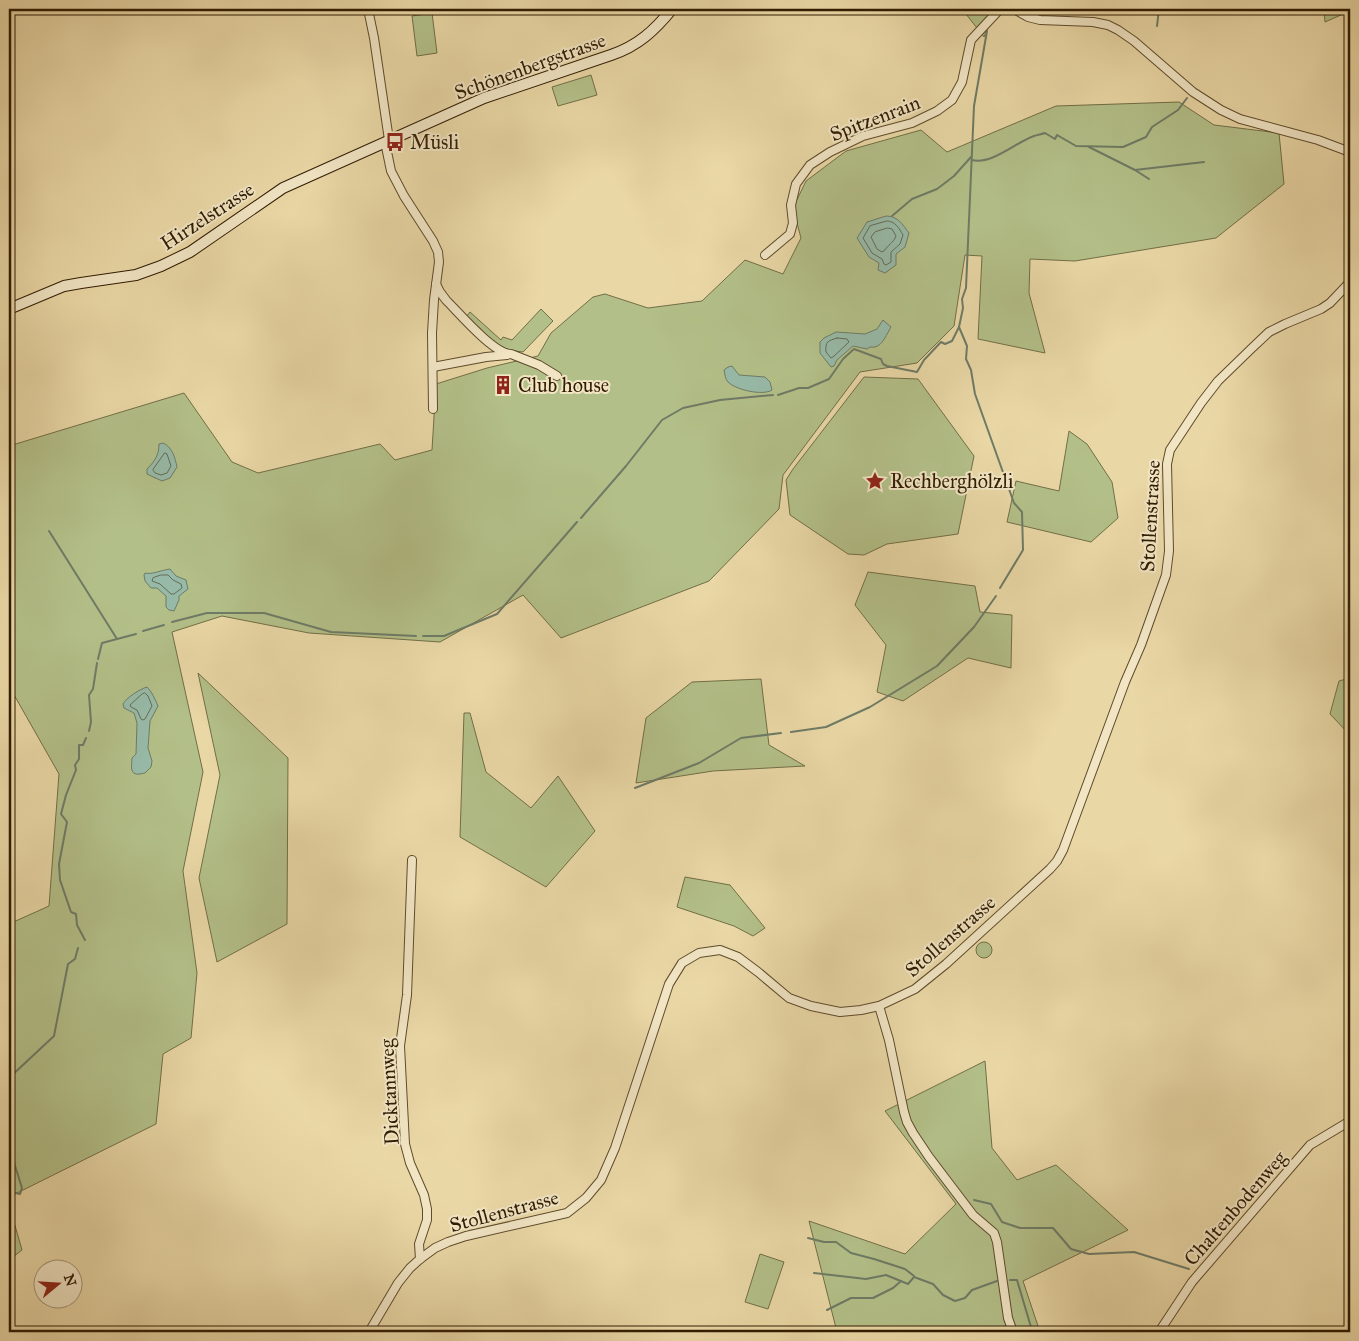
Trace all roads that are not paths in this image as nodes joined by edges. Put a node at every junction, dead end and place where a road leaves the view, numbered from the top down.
1 (368, 9) edge
2 (672, 9) edge
3 (1000, 9) edge
4 (1014, 9) edge
5 (387, 141) junction
6 (1350, 152) edge
7 (765, 256) dead end
8 (1350, 282) edge
9 (436, 284) junction
10 (9, 309) edge
11 (508, 355) junction
12 (433, 367) junction
13 (557, 376) dead end
14 (433, 409) dead end
15 (412, 860) dead end
16 (879, 1006) junction
17 (1350, 1121) edge
18 (420, 1258) junction
19 (368, 1332) edge
20 (1013, 1332) edge
21 (1159, 1332) edge

1 - 5 street
2 - 5 street, Schönenbergstrasse
3 - 7 street, Spitzenrain
4 - 6 street
5 - 9 street
5 - 10 street, Hirzelstrasse
8 - 16 street, Stollenstrasse
9 - 11 street
9 - 12 street
11 - 12 street
11 - 13 street
12 - 14 street
15 - 18 street, Dicktannweg
16 - 18 street, Stollenstrasse
16 - 20 street
17 - 21 street, Chaltenbodenweg
18 - 19 street, Stollenstrasse

